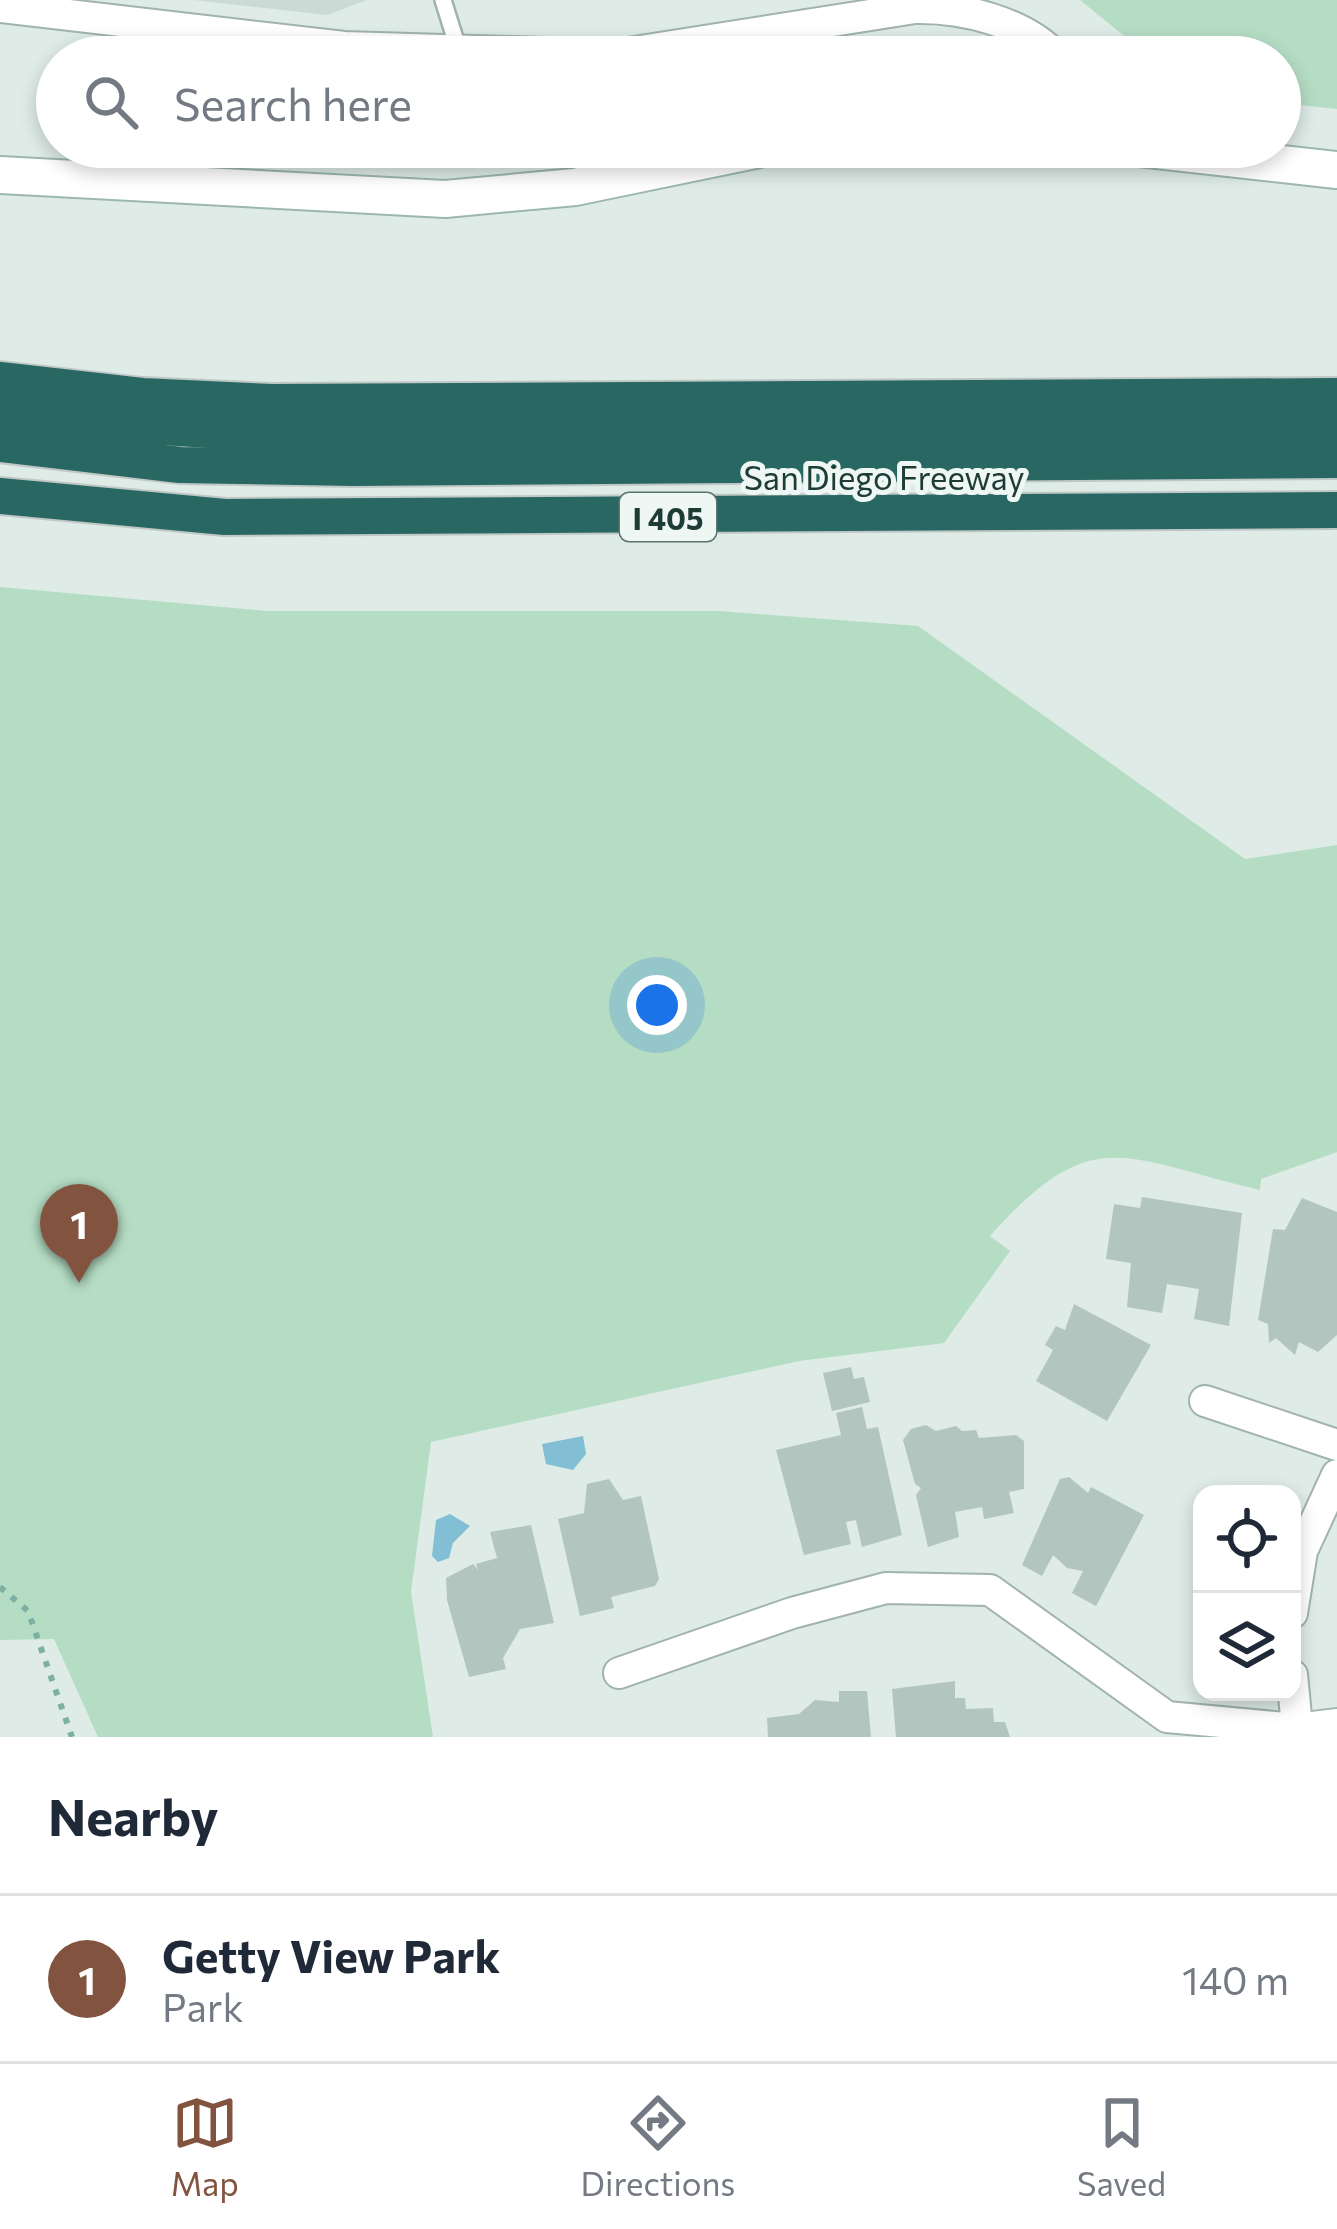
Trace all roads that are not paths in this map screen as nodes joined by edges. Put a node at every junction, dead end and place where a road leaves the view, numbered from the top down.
1 (443, 0) edge
2 (0, 7) edge
3 (249, 36) edge
4 (454, 36) edge
5 (740, 36) edge
6 (1023, 36) edge
7 (1301, 166) edge
8 (668, 168) edge
9 (1337, 170) edge
10 (0, 176) edge
11 (0, 380) edge
12 (1337, 396) edge
13 (0, 410) edge
14 (1337, 427) edge
15 (0, 444) edge
16 (1337, 460) edge
17 (0, 496) edge
18 (1337, 510) edge
19 (1205, 1401) dead end
20 (1337, 1445) edge
21 (1337, 1475) edge
22 (1295, 1593) edge
23 (619, 1672) dead end
24 (1294, 1701) edge
25 (1337, 1724) edge
26 (1297, 1733) edge

1 - 4 lane
2 - 3 street
5 - 6 street
7 - 9 main road
8 - 10 main road
11 - 12 highway
13 - 14 highway
15 - 16 highway
17 - 18 highway, San Diego Freeway / I 405
19 - 20 street
21 - 22 street
23 - 26 street
24 - 26 street
25 - 26 street

